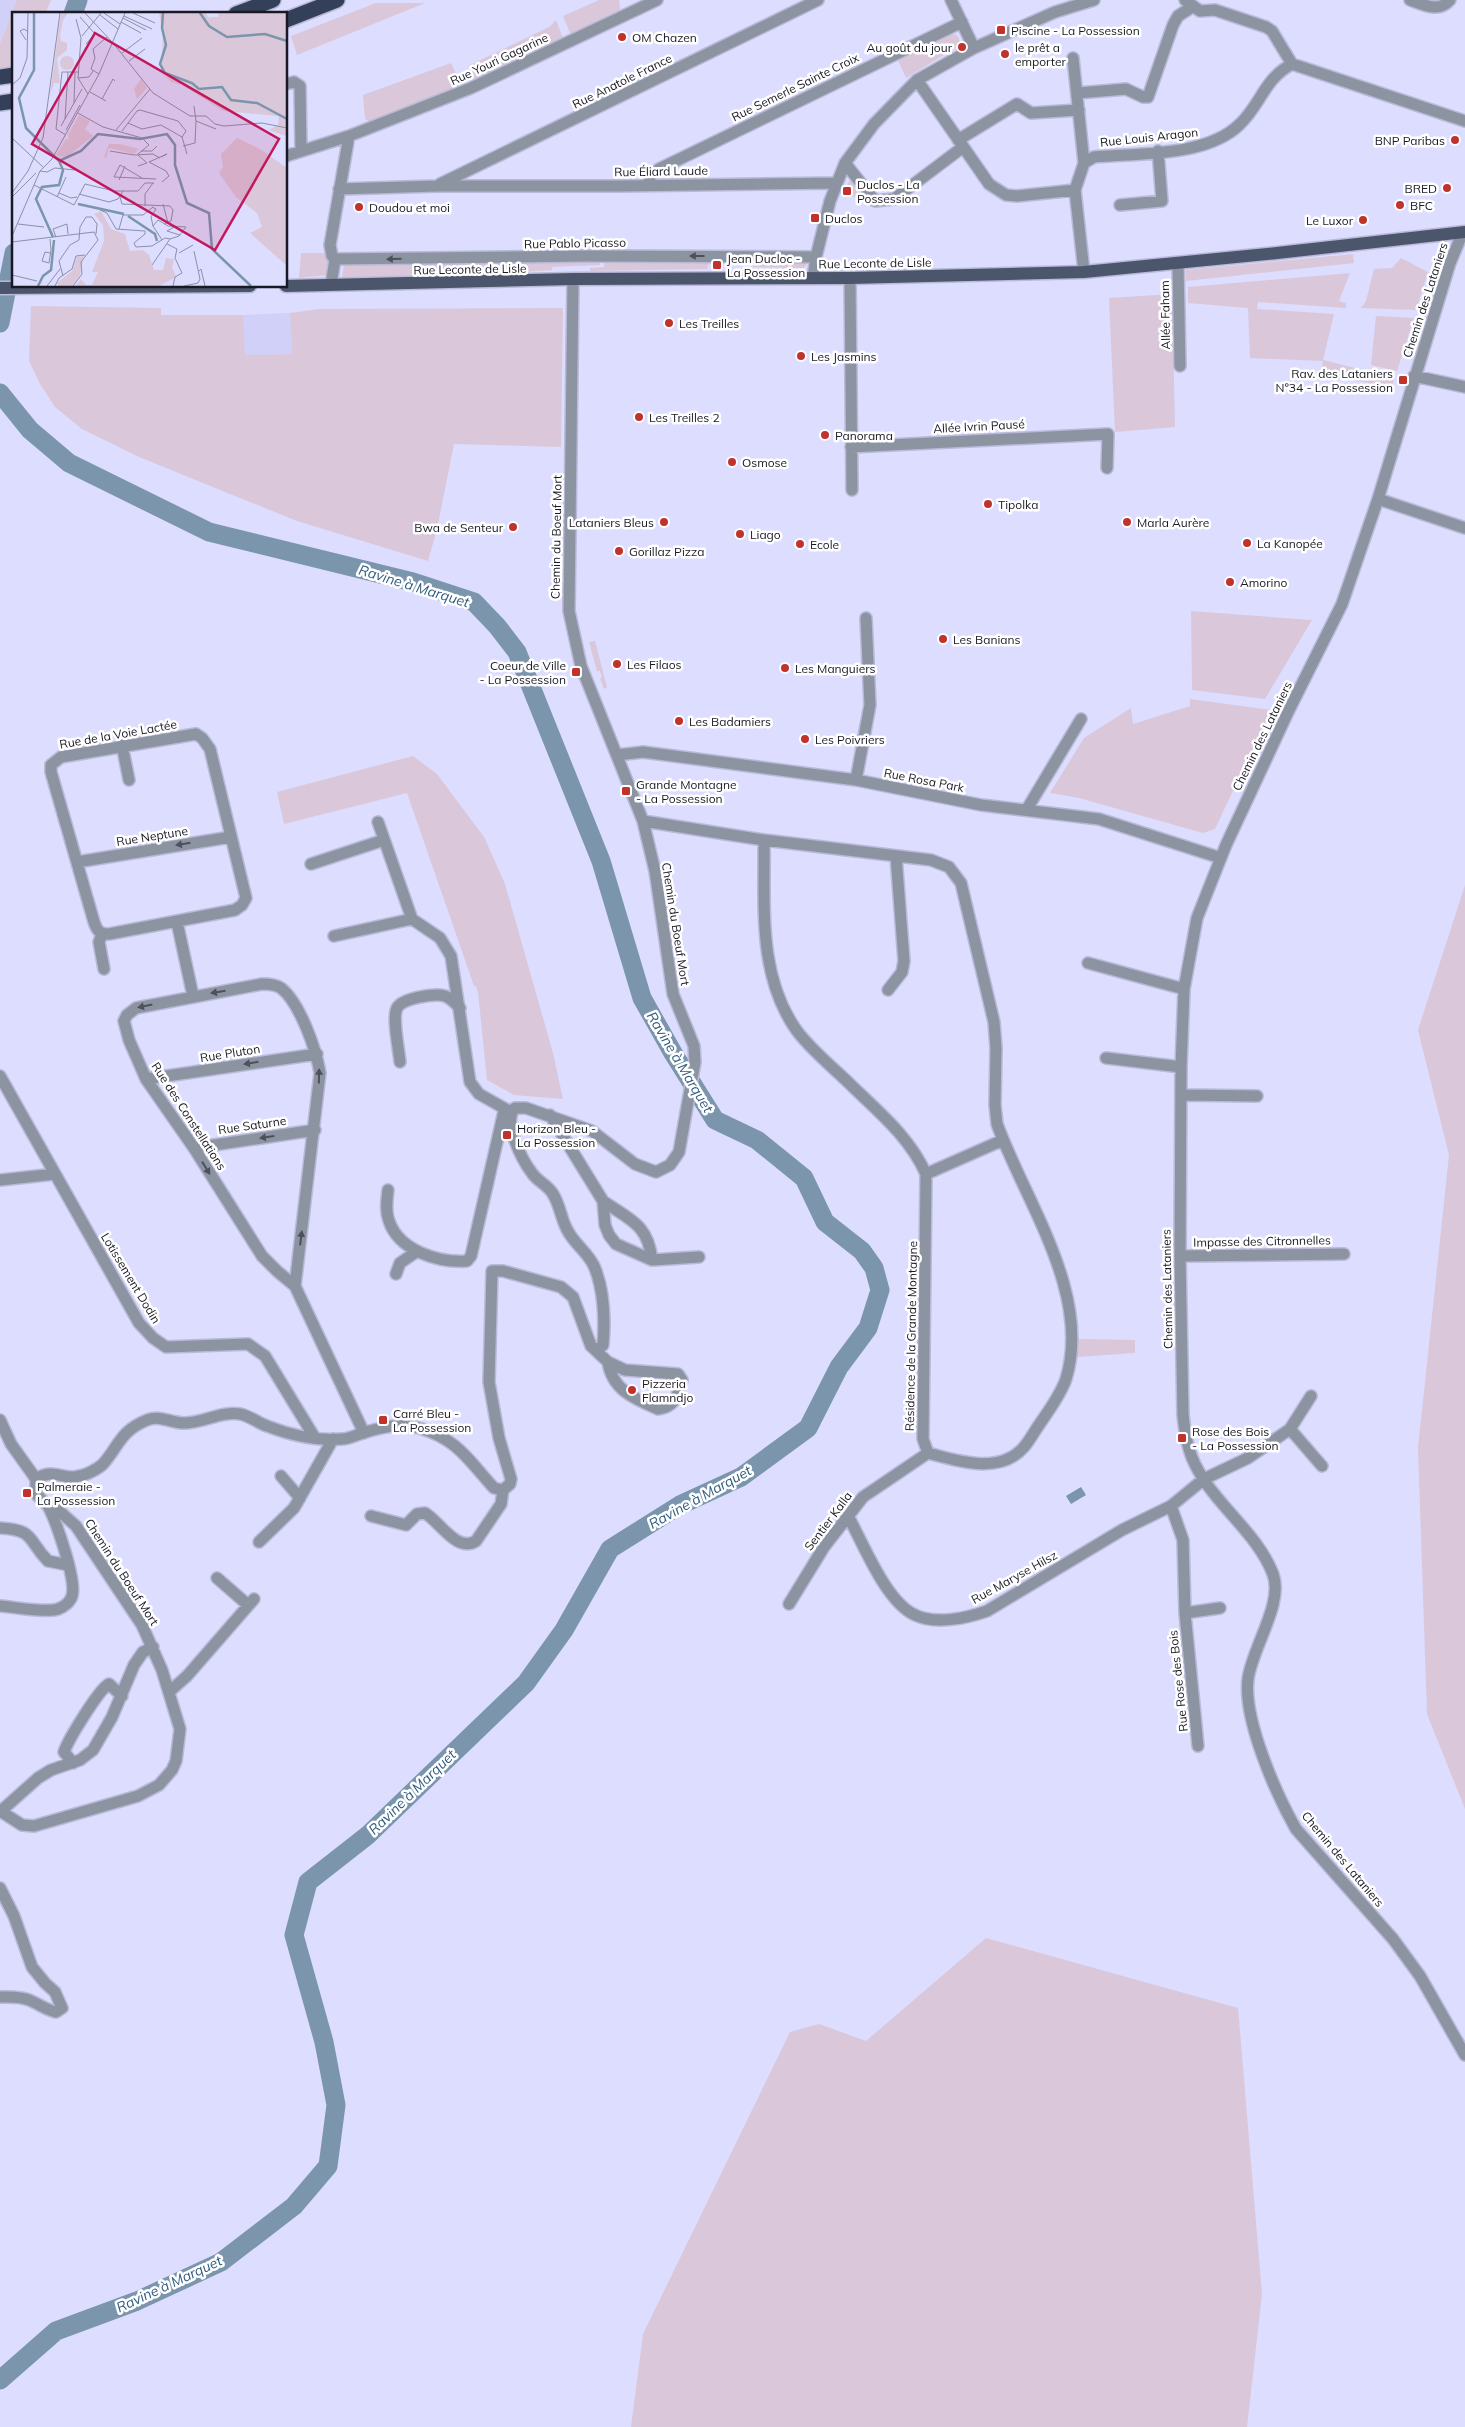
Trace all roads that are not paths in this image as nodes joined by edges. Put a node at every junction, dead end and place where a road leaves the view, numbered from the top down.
1 (272, 0) edge
2 (337, 0) edge
3 (657, 0) edge
4 (818, 0) edge
5 (951, 0) edge
6 (1094, 0) edge
7 (1410, 0) edge
8 (1450, 0) edge
9 (1188, 3) edge
10 (241, 12) edge
11 (288, 19) edge
12 (962, 22) junction
13 (974, 48) junction
14 (1073, 58) dead end
15 (1292, 64) junction
16 (918, 80) junction
17 (288, 84) edge
18 (1078, 93) junction
19 (1079, 110) junction
20 (1465, 121) edge
21 (349, 136) junction
22 (960, 144) junction
23 (301, 150) junction
24 (1158, 151) junction
25 (288, 155) edge
26 (845, 163) junction
27 (1084, 163) junction
28 (482, 164) junction
29 (836, 182) junction
30 (648, 185) junction
31 (437, 186) junction
32 (487, 186) junction
33 (339, 189) junction
34 (1075, 190) junction
35 (1120, 204) dead end
36 (1464, 230) edge
37 (816, 257) junction
38 (336, 260) junction
39 (1178, 263) junction
40 (1084, 272) junction
41 (814, 278) junction
42 (850, 278) junction
43 (573, 279) junction
44 (331, 285) junction
45 (288, 286) edge
46 (1180, 366) dead end
47 (1414, 376) junction
48 (1465, 386) edge
49 (851, 447) junction
50 (1107, 468) dead end
51 (852, 490) dead end
52 (1378, 499) junction
53 (1465, 528) edge
54 (866, 618) dead end
55 (1081, 719) dead end
56 (122, 745) junction
57 (617, 755) junction
58 (129, 780) dead end
59 (856, 780) junction
60 (1027, 809) junction
61 (643, 821) junction
62 (378, 822) dead end
63 (231, 836) junction
64 (384, 840) junction
65 (764, 840) junction
66 (896, 856) junction
67 (1221, 858) junction
68 (77, 862) junction
69 (311, 864) dead end
70 (412, 919) junction
71 (177, 922) junction
72 (102, 934) junction
73 (334, 936) dead end
74 (1088, 963) dead end
75 (104, 969) dead end
76 (1184, 989) junction
77 (888, 990) dead end
78 (193, 996) junction
79 (460, 1008) junction
80 (317, 1054) junction
81 (1106, 1058) dead end
82 (400, 1062) dead end
83 (1181, 1067) junction
84 (0, 1076) edge
85 (146, 1079) junction
86 (1182, 1095) junction
87 (1256, 1096) dead end
88 (508, 1110) junction
89 (550, 1116) junction
90 (315, 1130) junction
91 (1003, 1140) junction
92 (194, 1148) junction
93 (55, 1174) junction
94 (926, 1174) junction
95 (0, 1180) edge
96 (388, 1190) dead end
97 (603, 1201) junction
98 (416, 1252) junction
99 (1344, 1254) dead end
100 (1180, 1256) junction
101 (699, 1257) dead end
102 (652, 1260) junction
103 (396, 1274) dead end
104 (295, 1286) junction
105 (597, 1350) junction
106 (608, 1362) junction
107 (1311, 1396) dead end
108 (0, 1420) edge
109 (1290, 1429) junction
110 (364, 1433) junction
111 (315, 1438) junction
112 (334, 1439) junction
113 (928, 1453) junction
114 (1322, 1466) dead end
115 (281, 1476) dead end
116 (36, 1479) junction
117 (1204, 1479) junction
118 (503, 1490) junction
119 (300, 1498) junction
120 (48, 1506) junction
121 (1171, 1506) junction
122 (371, 1516) dead end
123 (849, 1518) junction
124 (0, 1528) edge
125 (259, 1542) dead end
126 (68, 1565) junction
127 (217, 1578) dead end
128 (789, 1604) dead end
129 (0, 1606) edge
130 (1220, 1608) dead end
131 (1185, 1613) junction
132 (153, 1647) junction
133 (169, 1692) junction
134 (122, 1696) junction
135 (1198, 1746) dead end
136 (72, 1763) junction
137 (0, 1812) edge
138 (0, 1888) edge
139 (5, 1909) edge
140 (0, 1997) edge
141 (1465, 2055) edge

1 - 10 highway
2 - 11 highway
3 - 21 street, Rue Youri Gagarine
4 - 28 street, Rue Anatole France
5 - 12 street
6 - 13 street
7 - 8 street
9 - 15 street
9 - 18 street
12 - 13 street
12 - 30 street, Rue Semerle Sainte Croix
13 - 16 street
14 - 18 street
15 - 20 street
15 - 24 street, Rue Louis Aragon
16 - 22 street
16 - 26 street
17 - 23 street
18 - 19 street
19 - 22 street
19 - 27 street
21 - 23 street, Rue Youri Gagarine
21 - 33 street
22 - 26 street
22 - 34 street
23 - 25 street, Rue Youri Gagarine
24 - 27 street, Rue Louis Aragon
24 - 35 street
26 - 29 street
27 - 34 street
28 - 31 street, Rue Anatole France
28 - 32 street
29 - 30 street, Rue Éliard Laude
29 - 37 street
30 - 32 street, Rue Éliard Laude
31 - 32 street, Rue Éliard Laude
31 - 33 street, Rue Éliard Laude
33 - 38 street
34 - 40 street
36 - 39 main road, Rue Leconte de Lisle
36 - 47 street, Chemin des Lataniers
37 -> 38 street, Rue Pablo Picasso
37 - 41 street
38 - 44 street
39 - 40 main road, Rue Leconte de Lisle
39 - 46 street, Allée Faham
40 - 42 main road, Rue Leconte de Lisle
41 - 42 main road, Rue Leconte de Lisle
41 - 43 main road, Rue Leconte de Lisle
42 - 49 street
43 - 44 main road, Rue Leconte de Lisle
43 - 57 street, Chemin du Boeuf Mort
44 - 45 main road, Rue Leconte de Lisle
47 - 48 street, Chemin des Lataniers
47 - 52 street, Chemin des Lataniers
49 - 50 street, Allée Ivrin Pausé
49 - 51 street
52 - 53 street
52 - 67 street, Chemin des Lataniers
54 - 59 street
55 - 60 street
56 - 58 street
56 - 63 street, Rue de la Voie Lactée
56 - 68 street, Rue de la Voie Lactée
57 - 59 street, Rue Rosa Park
57 - 61 street, Chemin du Boeuf Mort
59 - 60 street, Rue Rosa Park
60 - 67 street, Rue Rosa Park
61 - 65 street
61 - 89 street, Chemin du Boeuf Mort
62 - 64 street
63 -> 68 street, Rue Neptune
63 - 71 street, Rue de la Voie Lactée
64 - 69 street
64 - 70 street
65 - 66 street
65 - 94 street, Résidence de la Grande Montagne
66 - 77 street
66 - 91 street
67 - 76 street, Chemin des Lataniers
68 - 72 street, Rue de la Voie Lactée
70 - 73 street
70 - 79 street
71 - 72 street, Rue de la Voie Lactée
71 - 78 street
72 - 75 street
74 - 76 street
76 - 83 street, Chemin des Lataniers
80 -> 78 street, Rue des Constellations
78 -> 85 street, Rue des Constellations
79 - 82 street
79 - 88 street
80 -> 85 street, Rue Pluton
90 -> 80 street, Rue des Constellations
81 - 83 street
83 - 86 street, Chemin des Lataniers
84 - 93 street, Lotissement Dodin
85 - 92 street, Rue des Constellations
86 - 87 street
86 - 100 street, Chemin des Lataniers
88 - 89 street, Chemin du Boeuf Mort
88 - 98 street
88 - 105 street
89 - 97 street
90 -> 92 street, Rue Saturne
104 -> 90 street, Rue des Constellations
91 - 94 street
91 - 113 street
92 -> 104 street, Rue des Constellations
93 - 95 street
93 - 111 street, Lotissement Dodin
94 - 113 street, Résidence de la Grande Montagne
96 - 98 street
97 - 102 street
97 - 102 street
98 - 103 street
99 - 100 street, Impasse des Citronnelles
100 - 117 street, Chemin des Lataniers
101 - 102 street
104 - 110 street, Rue des Constellations
105 - 106 street
105 - 118 street
106 - 106 street
107 - 109 street
108 - 116 street
109 - 114 street
109 - 117 street
110 - 112 street
110 - 118 street
111 - 112 street
111 - 116 street
112 - 119 street
113 - 123 street, Sentier Kalla
115 - 119 street
116 - 120 street, Chemin du Boeuf Mort
117 - 121 street
117 - 141 street, Chemin des Lataniers
118 - 122 street
119 - 125 street
120 - 126 street
120 - 132 street, Chemin du Boeuf Mort
121 - 123 street, Rue Maryse Hilsz
121 - 131 street, Rue Rose des Bois
123 - 128 street, Sentier Kalla
124 - 126 street
126 - 129 street
127 - 133 street
130 - 131 street, Rue Rose des Bois
131 - 135 street, Rue Rose des Bois
132 - 133 street, Chemin du Boeuf Mort
132 - 134 street
133 - 137 street, Chemin du Boeuf Mort
134 - 136 street
134 - 136 street
136 - 137 street
138 - 139 street
139 - 140 street

